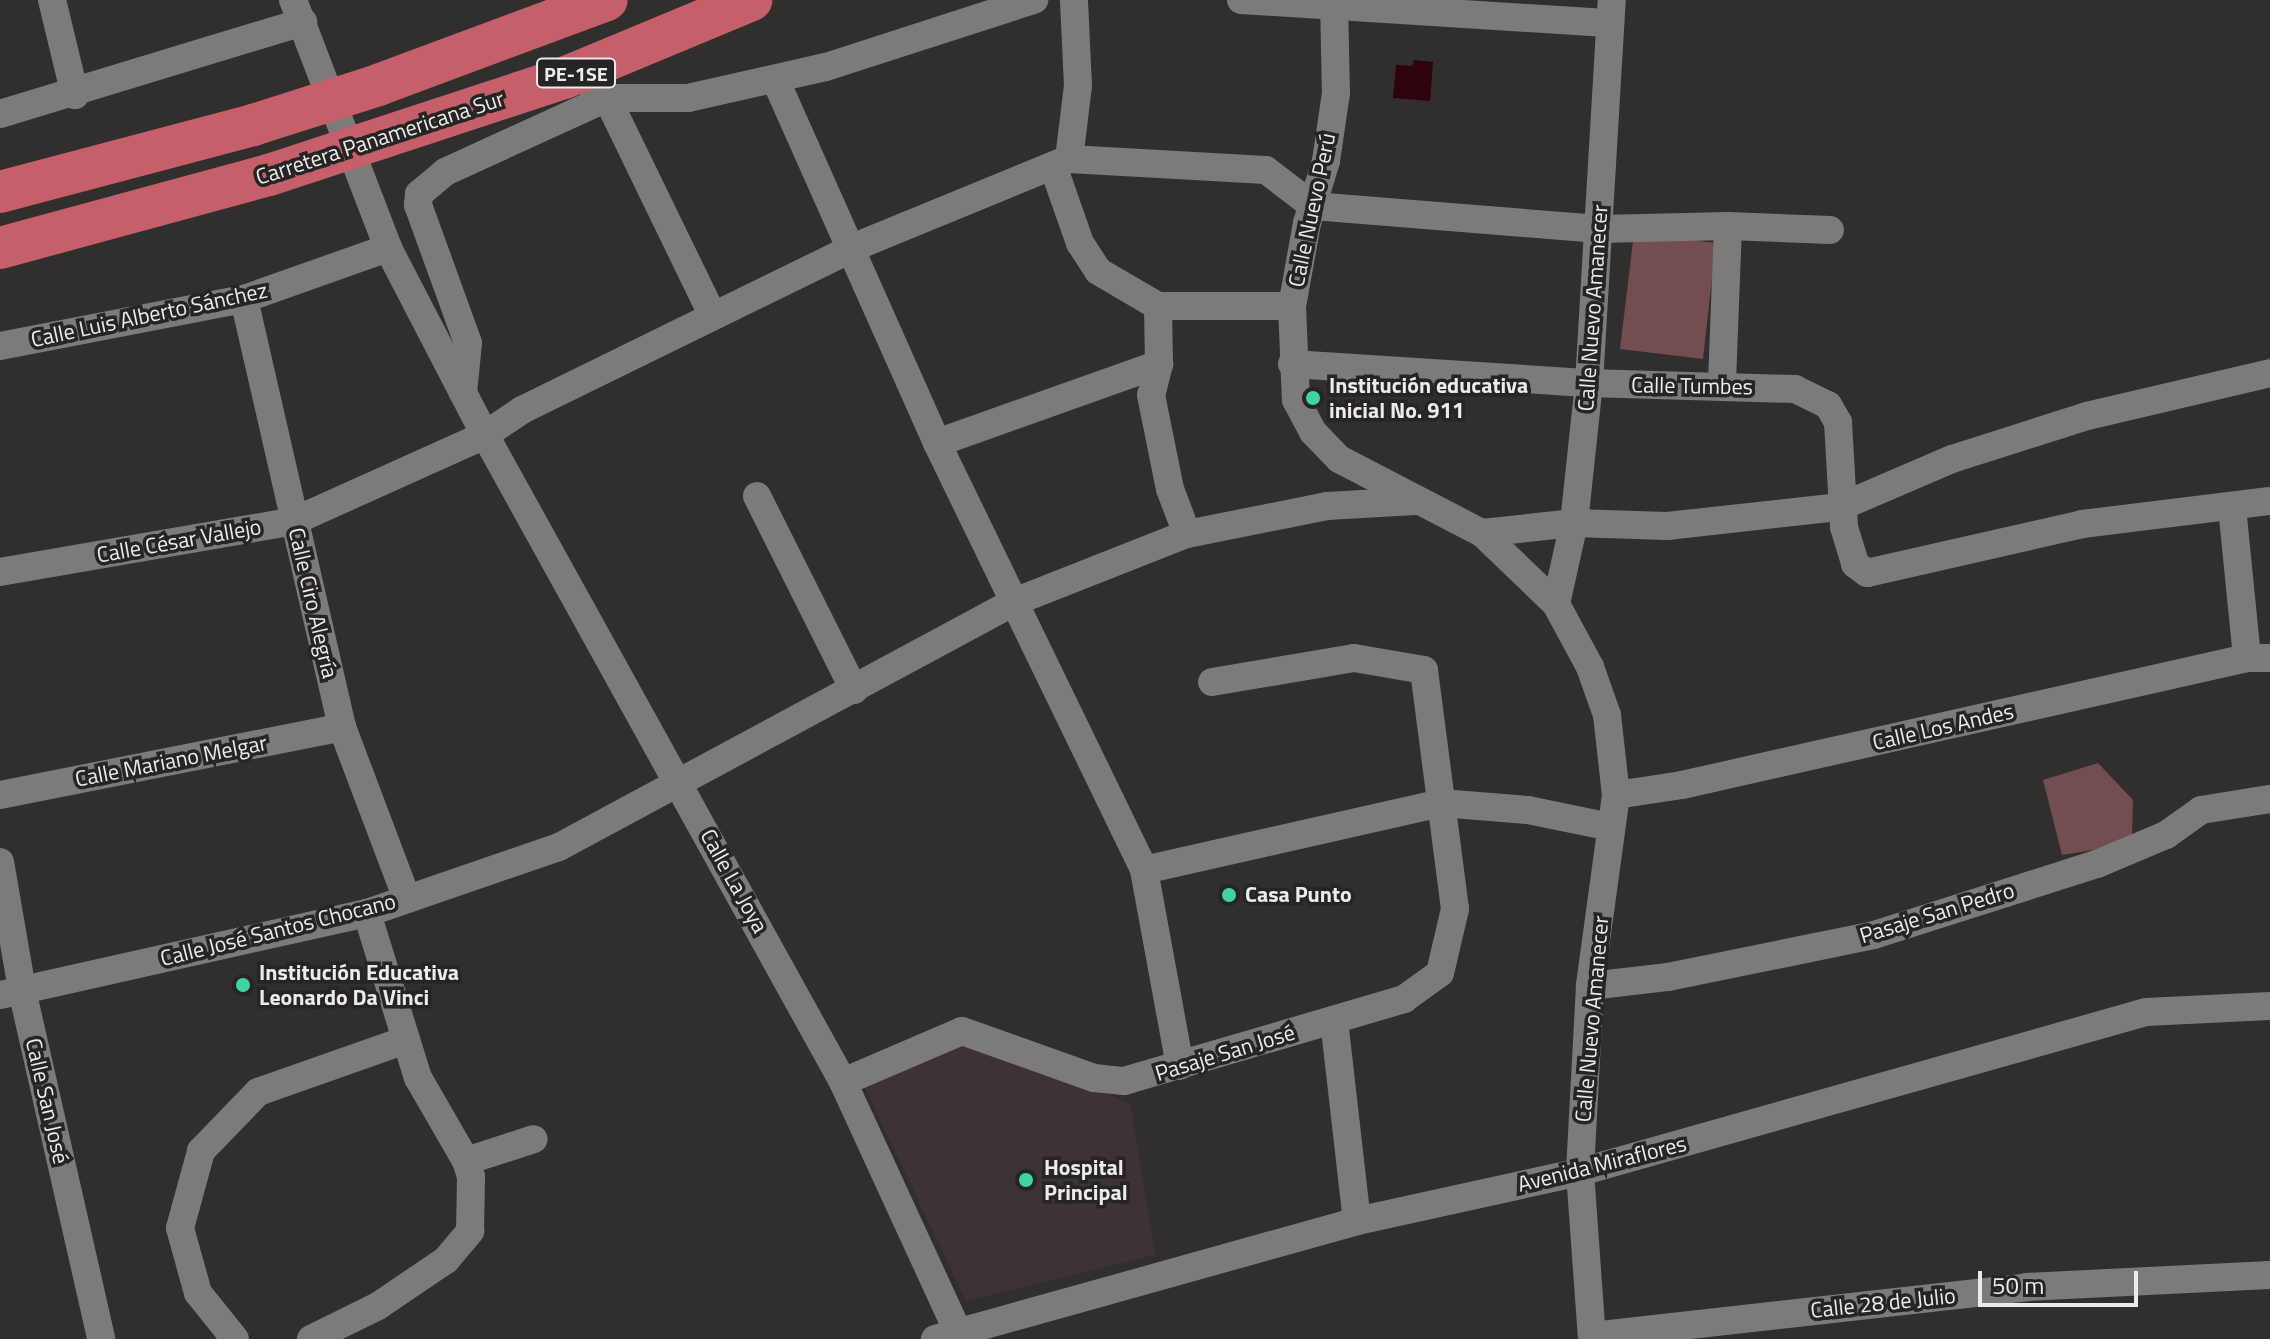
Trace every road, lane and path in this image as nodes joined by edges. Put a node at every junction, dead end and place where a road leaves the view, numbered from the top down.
1 (52, 0) edge
2 (607, 0) edge
3 (751, 0) edge
4 (1034, 0) edge
5 (1074, 0) edge
6 (1241, 0) edge
7 (1334, 3) edge
8 (298, 11) edge
9 (1611, 11) edge
10 (564, 78) junction
11 (775, 79) junction
12 (75, 95) junction
13 (607, 98) junction
14 (0, 114) edge
15 (1061, 162) junction
16 (0, 192) edge
17 (1313, 206) junction
18 (1728, 226) junction
19 (1599, 229) junction
20 (1830, 230) dead end
21 (0, 248) edge
22 (388, 248) junction
23 (852, 248) junction
24 (244, 299) junction
25 (1158, 306) junction
26 (1292, 306) junction
27 (713, 316) junction
28 (0, 346) edge
29 (1159, 364) junction
30 (1292, 364) junction
31 (2256, 377) edge
32 (1589, 383) junction
33 (1722, 385) junction
34 (463, 393) junction
35 (2270, 393) edge
36 (485, 435) junction
37 (937, 443) junction
38 (757, 496) dead end
39 (1415, 501) junction
40 (2270, 501) edge
41 (1840, 507) junction
42 (2232, 507) junction
43 (294, 521) junction
44 (1574, 523) junction
45 (1482, 533) junction
46 (1187, 534) junction
47 (0, 572) edge
48 (1014, 602) junction
49 (1556, 604) junction
50 (2259, 658) edge
51 (1212, 682) dead end
52 (854, 690) junction
53 (342, 727) junction
54 (681, 784) junction
55 (0, 795) edge
56 (1616, 795) junction
57 (2270, 799) edge
58 (1441, 803) junction
59 (1611, 827) junction
60 (0, 862) edge
61 (1144, 870) junction
62 (407, 899) junction
63 (367, 913) junction
64 (1590, 986) junction
65 (11, 993) edge
66 (2270, 1006) edge
67 (1334, 1020) junction
68 (406, 1040) junction
69 (1180, 1066) junction
70 (843, 1082) junction
71 (534, 1139) dead end
72 (466, 1161) junction
73 (1580, 1172) junction
74 (1357, 1221) junction
75 (2270, 1275) edge
76 (951, 1337) edge
77 (1592, 1337) edge
78 (101, 1339) edge
79 (235, 1339) edge
80 (311, 1339) edge

1 - 12 street
2 - 16 highway, PE-1SE
3 - 10 highway, Carretera Panamericana Sur / PE-1SE
4 - 11 street
5 - 15 street
6 - 7 street
7 - 9 street
7 - 17 street, Calle Nuevo Perú
8 - 12 street
8 - 22 street, Calle La Joya
9 - 19 street, Calle Nuevo Amanecer
10 - 13 street
10 - 21 highway, Carretera Panamericana Sur / PE-1SE
11 - 13 street
11 - 23 street
12 - 14 street
13 - 27 street
13 - 34 street
15 - 17 street
15 - 23 street, Calle César Vallejo
15 - 25 street
17 - 19 street
17 - 26 street, Calle Nuevo Perú
18 - 19 street
18 - 20 street
18 - 33 street
19 - 32 street, Calle Nuevo Amanecer
22 - 24 street, Calle Luis Alberto Sánchez
22 - 34 street, Calle La Joya
23 - 27 street, Calle César Vallejo
23 - 37 street
24 - 28 street, Calle Luis Alberto Sánchez
24 - 43 street, Calle Ciro Alegría
25 - 26 street
25 - 29 street
26 - 30 street, Calle Nuevo Perú
27 - 36 street, Calle César Vallejo
29 - 37 street
29 - 46 street
30 - 32 street, Calle Tumbes
30 - 39 street, Calle Nuevo Perú
31 - 35 street
31 - 41 street
32 - 33 street, Calle Tumbes
32 - 44 street, Calle Nuevo Amanecer
33 - 41 street, Calle Tumbes
34 - 36 street, Calle La Joya
36 - 43 street, Calle César Vallejo
36 - 54 street, Calle La Joya
37 - 48 street
38 - 52 street
39 - 45 street, Calle Nuevo Perú
39 - 46 street, Calle José Santos Chocano
40 - 42 street
41 - 42 street
41 - 44 street
42 - 50 street
43 - 47 street, Calle César Vallejo
43 - 53 street, Calle Ciro Alegría
44 - 45 street
44 - 49 street, Calle Nuevo Amanecer
45 - 49 street, Calle Nuevo Perú
46 - 48 street, Calle José Santos Chocano
48 - 52 street, Calle José Santos Chocano
48 - 61 street
49 - 56 street, Calle Nuevo Perú
50 - 56 street, Calle Los Andes
51 - 58 street, Pasaje San José
52 - 54 street, Calle José Santos Chocano
53 - 55 street, Calle Mariano Melgar
53 - 62 street, Calle Ciro Alegría
54 - 62 street, Calle José Santos Chocano
54 - 70 street, Calle La Joya
56 - 59 street, Calle Nuevo Amanecer
57 - 64 street, Pasaje San Pedro
58 - 59 street
58 - 61 street
58 - 67 street, Pasaje San José
59 - 64 street, Calle Nuevo Amanecer
60 - 65 street, Calle San José
61 - 69 street
62 - 63 street, Calle José Santos Chocano
63 - 65 street, Calle José Santos Chocano
63 - 68 street
64 - 73 street, Calle Nuevo Amanecer
65 - 78 street, Calle San José
66 - 73 street, Avenida Miraflores
67 - 69 street, Pasaje San José
67 - 74 street
68 - 72 street
68 - 79 street
69 - 70 street, Pasaje San José
70 - 76 street, Calle La Joya
71 - 72 street
72 - 80 street
73 - 74 street, Avenida Miraflores
73 - 77 street, Calle Nuevo Amanecer
74 - 76 street, Avenida Miraflores
75 - 77 street, Calle 28 de Julio

